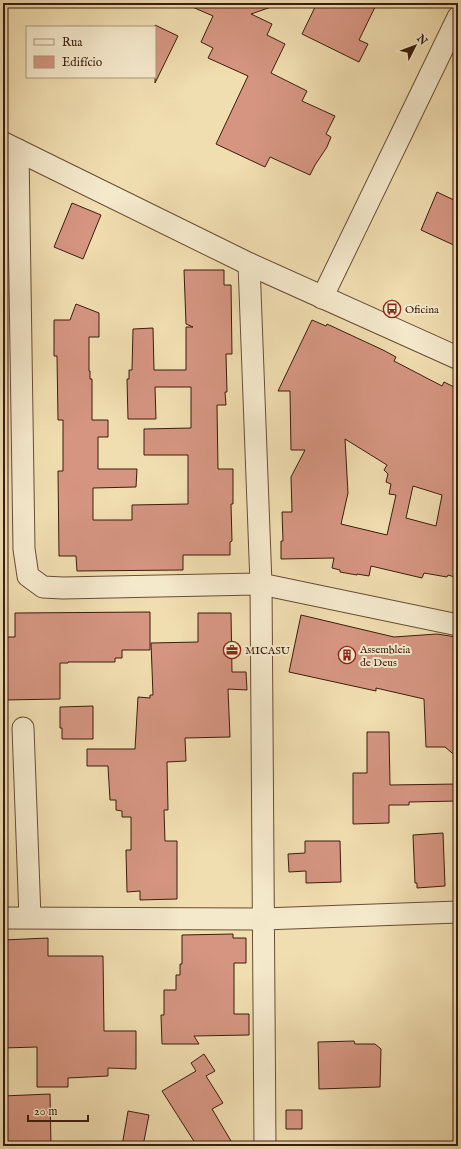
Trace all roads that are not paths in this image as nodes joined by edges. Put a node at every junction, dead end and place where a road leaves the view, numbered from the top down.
1 (458, 17) edge
2 (10, 146) edge
3 (249, 264) junction
4 (322, 298) junction
5 (458, 358) edge
6 (261, 584) junction
7 (458, 625) edge
8 (23, 728) dead end
9 (458, 912) edge
10 (3, 918) edge
11 (30, 918) junction
12 (263, 918) junction
13 (265, 1146) edge

1 - 4 street
2 - 3 street
2 - 6 street
3 - 4 street
3 - 6 street
4 - 5 street
6 - 7 street
6 - 12 street
8 - 11 street
9 - 12 street
10 - 11 street
11 - 12 street
12 - 13 street

